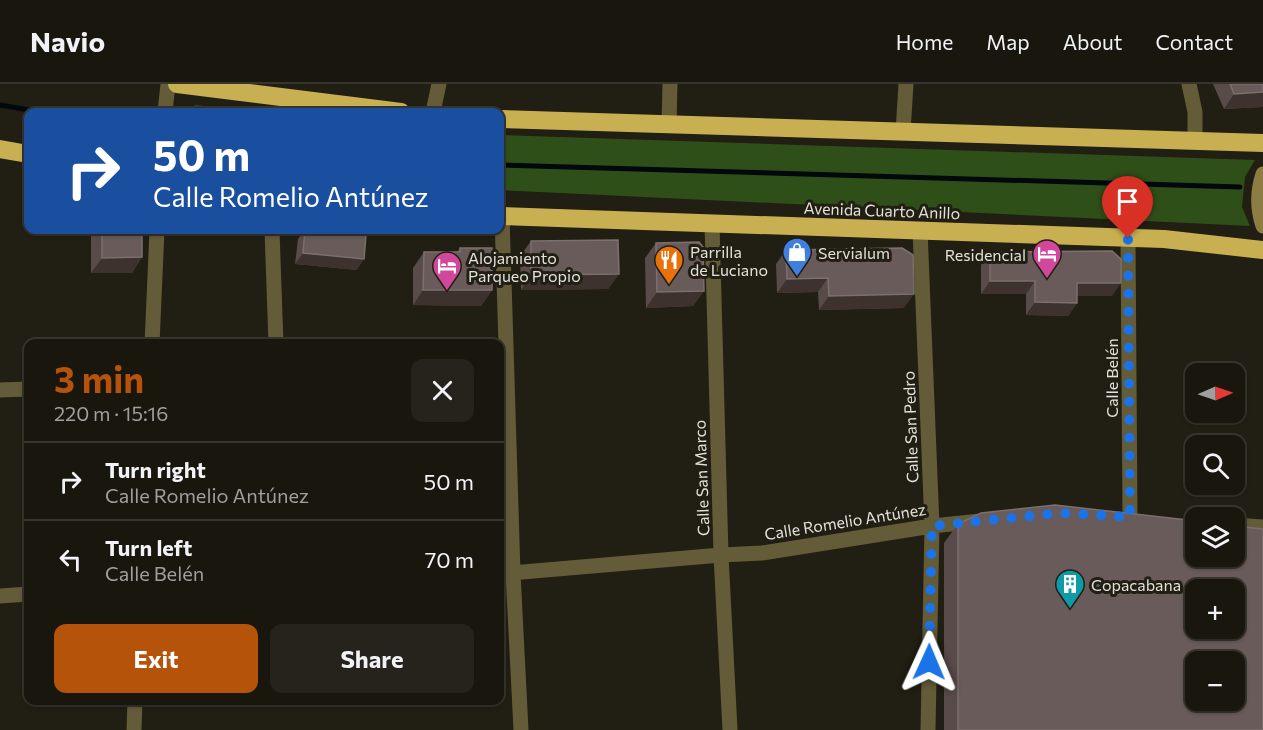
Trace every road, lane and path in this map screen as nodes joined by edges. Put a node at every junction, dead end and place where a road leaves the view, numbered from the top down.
1 (168, 84) edge
2 (177, 84) edge
3 (439, 84) edge
4 (670, 84) edge
5 (906, 84) edge
6 (1189, 84) edge
7 (204, 86) edge
8 (165, 108) edge
9 (371, 108) edge
10 (434, 108) edge
11 (504, 119) edge
12 (669, 125) junction
13 (903, 132) junction
14 (1195, 140) junction
15 (1263, 142) edge
16 (0, 149) edge
17 (24, 153) edge
18 (1263, 174) edge
19 (504, 216) edge
20 (712, 224) junction
21 (1263, 226) edge
22 (920, 230) junction
23 (157, 234) edge
24 (272, 234) edge
25 (501, 234) edge
26 (1128, 238) junction
27 (1263, 250) edge
28 (152, 339) edge
29 (276, 339) edge
30 (503, 339) edge
31 (24, 389) edge
32 (0, 390) edge
33 (504, 430) edge
34 (1130, 517) edge
35 (990, 520) edge
36 (932, 526) junction
37 (1245, 526) edge
38 (1263, 527) edge
39 (721, 555) junction
40 (506, 573) edge
41 (24, 594) edge
42 (0, 596) edge
43 (135, 705) edge
44 (134, 730) edge
45 (521, 730) edge
46 (730, 730) edge
47 (928, 730) edge

1 - 8 street
2 - 7 highway
3 - 10 street
4 - 12 street
5 - 13 street
6 - 14 street
7 - 9 highway
11 - 12 highway
12 - 13 highway
13 - 14 highway
14 - 15 highway
16 - 17 highway
18 - 21 main road
19 - 20 highway, Avenida Cuarto Anillo
20 - 22 highway, Avenida Cuarto Anillo
20 - 39 street, Calle San Marco
22 - 26 highway, Avenida Cuarto Anillo
22 - 36 street, Calle San Pedro
23 - 28 street
24 - 29 street
25 - 30 street
26 - 27 highway, Avenida Cuarto Anillo
26 - 34 street, Calle Belén
31 - 32 street
33 - 40 street
35 - 36 street, Calle Romelio Antúnez
36 - 39 street, Calle Romelio Antúnez
36 - 47 street, Calle San Pedro
37 - 38 street
39 - 40 street, Calle Romelio Antúnez
39 - 46 street, Calle San Marco
40 - 45 street
41 - 42 street
43 - 44 street

